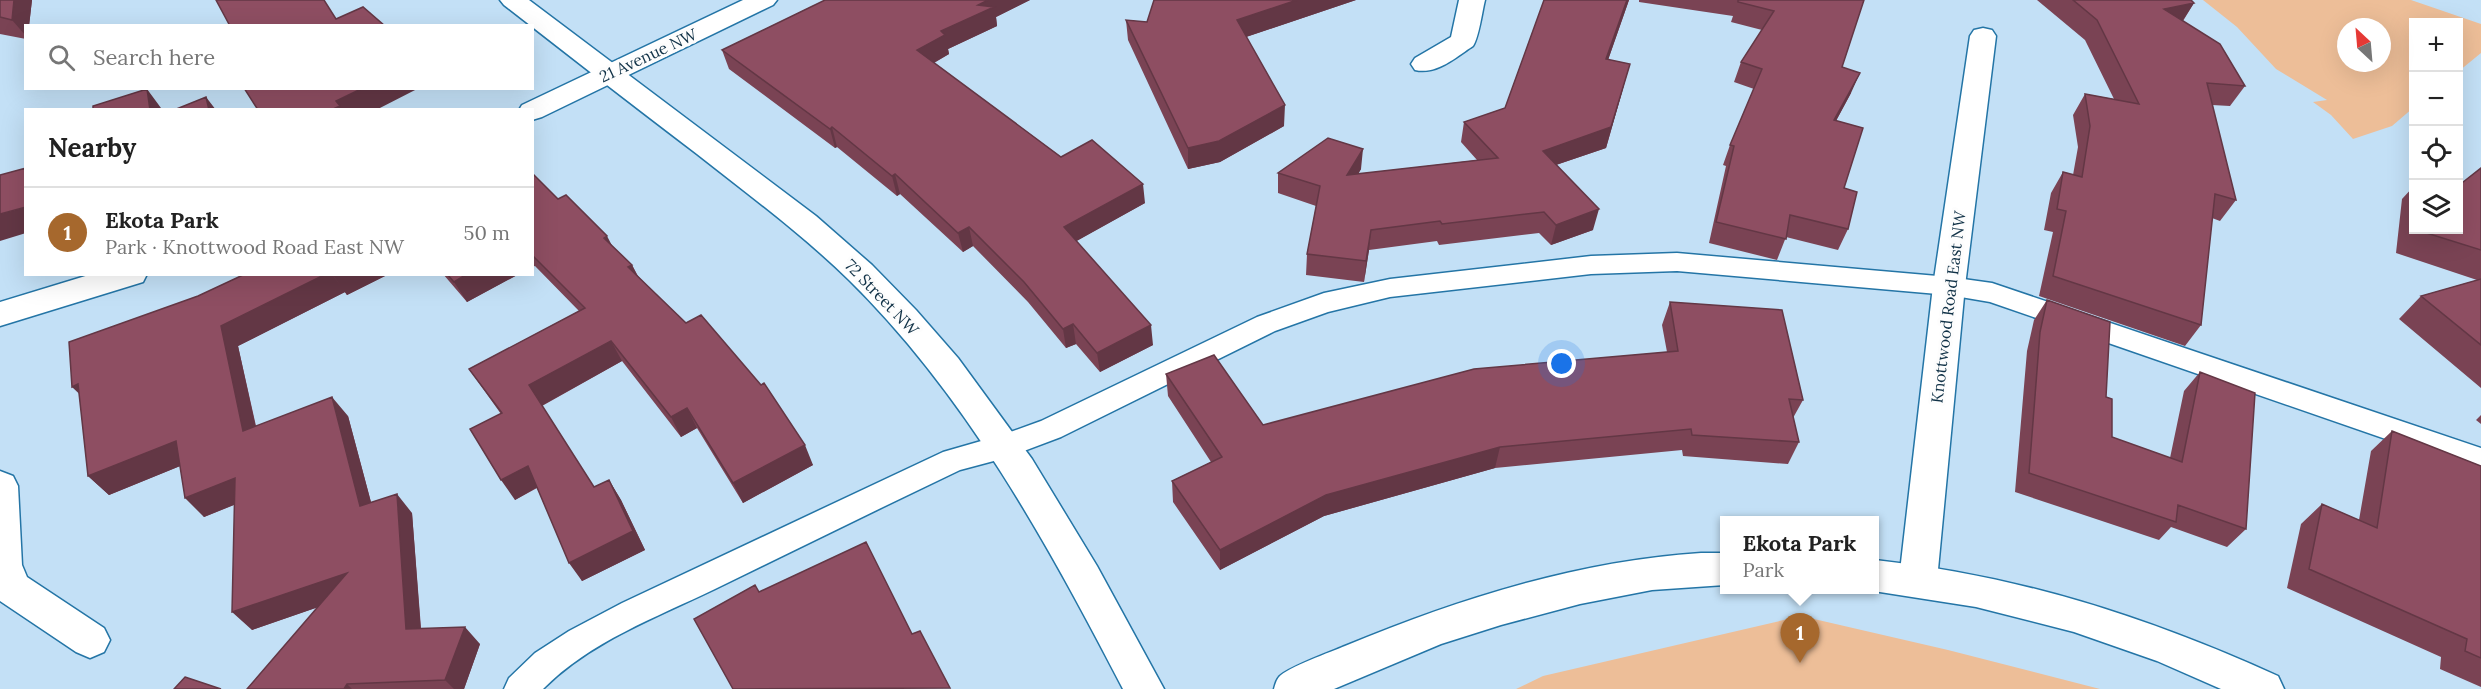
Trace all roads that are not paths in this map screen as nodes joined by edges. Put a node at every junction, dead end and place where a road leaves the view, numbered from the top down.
1 (513, 0) edge
2 (764, 0) edge
3 (1472, 0) edge
4 (1983, 36) dead end
5 (1425, 64) dead end
6 (609, 73) junction
7 (534, 110) edge
8 (125, 276) edge
9 (1949, 286) junction
10 (0, 314) edge
11 (1005, 446) junction
12 (2481, 460) edge
13 (0, 486) edge
14 (1720, 569) edge
15 (1879, 576) edge
16 (1918, 580) junction
17 (90, 640) dead end
18 (521, 689) edge
19 (1144, 689) edge
20 (1294, 689) edge
21 (2264, 689) edge

1 - 6 street, 72 Street NW
2 - 6 street, 21 Avenue NW
3 - 5 street
4 - 9 street, Knottwood Road East NW
6 - 7 street, 21 Avenue NW
6 - 11 street, 72 Street NW
8 - 10 street
9 - 11 lane
9 - 12 lane
9 - 16 street, Knottwood Road East NW
11 - 18 lane
11 - 19 street, 72 Street NW
13 - 17 street
14 - 20 street
15 - 16 street
16 - 21 street

